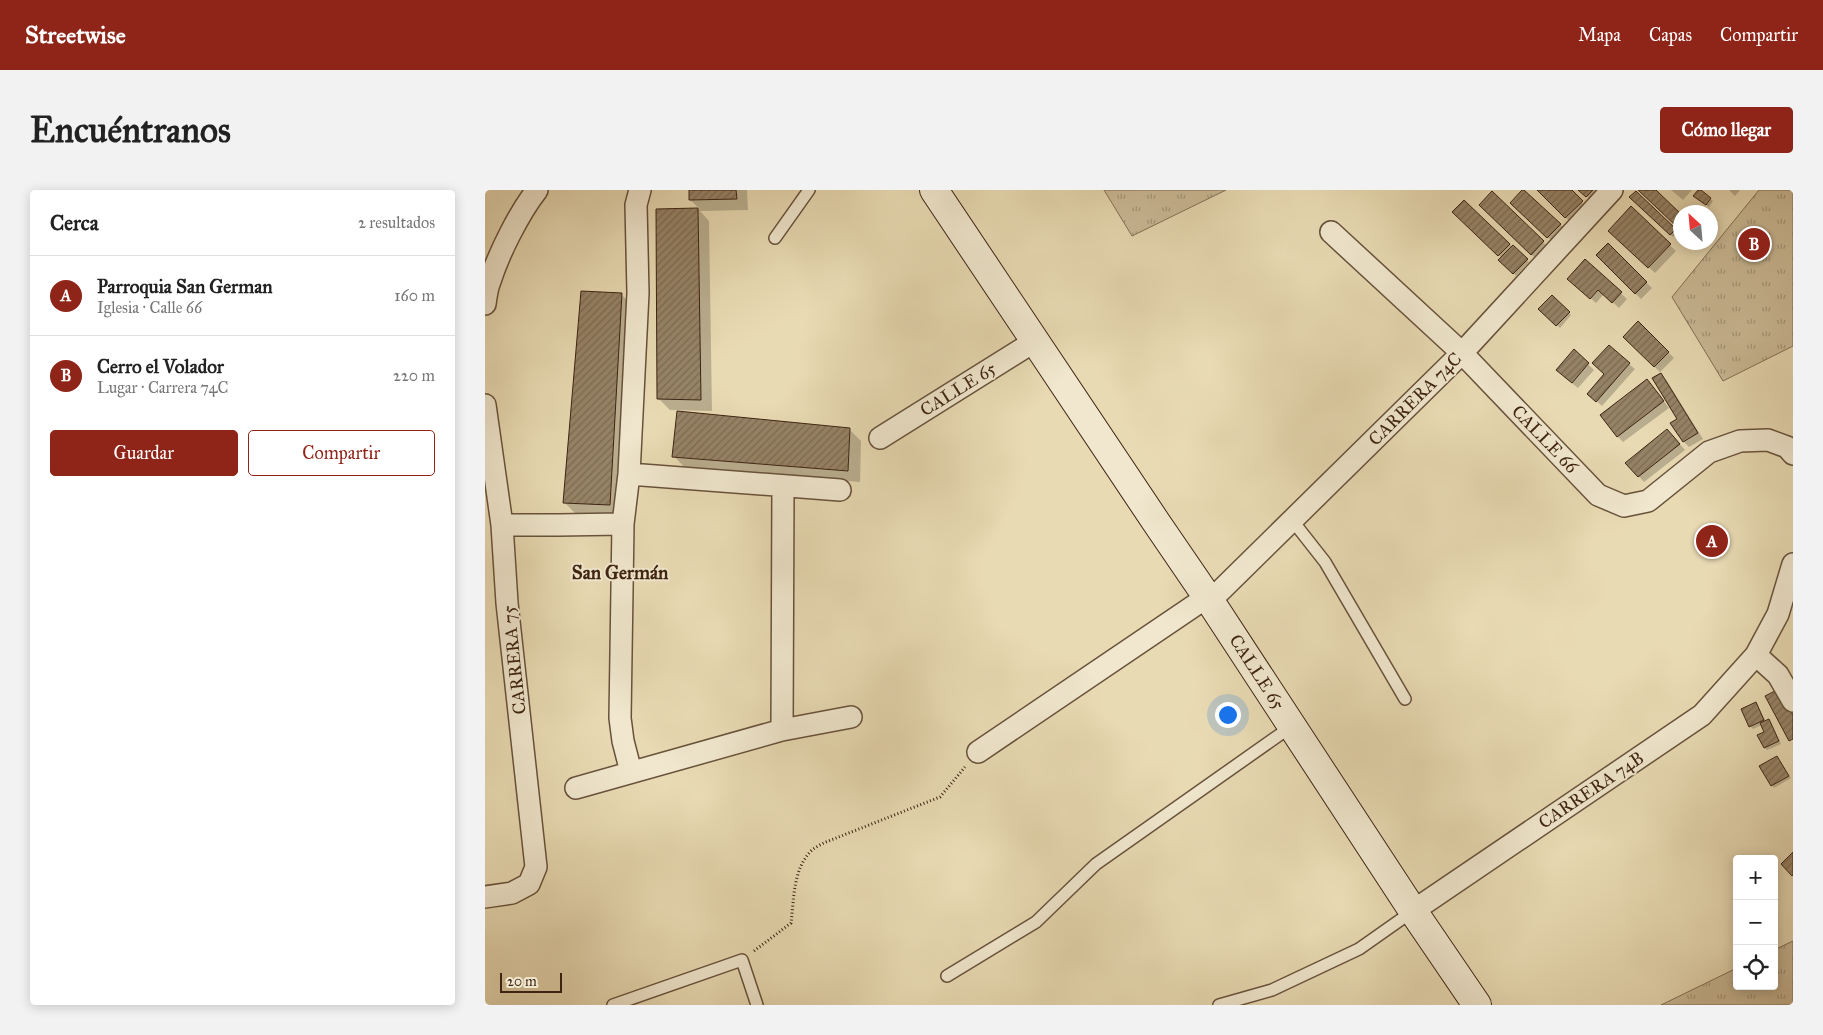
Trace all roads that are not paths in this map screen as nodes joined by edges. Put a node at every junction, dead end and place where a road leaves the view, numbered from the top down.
1 (537, 190) edge
2 (640, 190) edge
3 (809, 190) edge
4 (934, 190) edge
5 (1612, 190) edge
6 (1331, 232) dead end
7 (775, 238) dead end
8 (485, 304) edge
9 (1035, 341) junction
10 (1462, 353) junction
11 (485, 405) edge
12 (880, 438) dead end
13 (1793, 454) edge
14 (629, 474) junction
15 (783, 486) junction
16 (840, 490) dead end
17 (1292, 520) junction
18 (502, 524) junction
19 (623, 524) junction
20 (1793, 564) edge
21 (1209, 599) junction
22 (1755, 655) junction
23 (1405, 699) dead end
24 (1793, 701) edge
25 (851, 717) dead end
26 (1292, 726) junction
27 (782, 730) junction
28 (978, 752) road end
29 (631, 772) junction
30 (575, 788) dead end
31 (485, 897) edge
32 (1413, 911) junction
33 (947, 976) dead end
34 (613, 1005) edge
35 (757, 1005) edge
36 (1219, 1005) edge
37 (1477, 1005) edge

1 - 8 street
2 - 14 street
3 - 7 lane
4 - 9 main road, CALLE 65
5 - 10 street, CARRERA 74C
6 - 10 street, CALLE 66
9 - 12 street, CALLE 65
9 - 21 main road, CALLE 65
10 - 13 street, CALLE 66
10 - 17 street, CARRERA 74C
11 - 18 street, CARRERA 75
14 - 15 street
14 - 19 street
15 - 16 street
15 - 27 street
17 - 21 street, CARRERA 74C
17 - 23 lane
18 - 19 street
18 - 31 street, CARRERA 75
19 - 29 street
20 - 22 street, CARRERA 74B
21 - 26 main road, CALLE 65
21 - 28 street, CARRERA 74C
22 - 24 street
22 - 32 street, CARRERA 74B
25 - 27 street
26 - 32 main road, CALLE 65
26 - 33 lane
27 - 29 street
29 - 30 street
32 - 36 lane
32 - 37 main road, CALLE 65
34 - 35 lane

